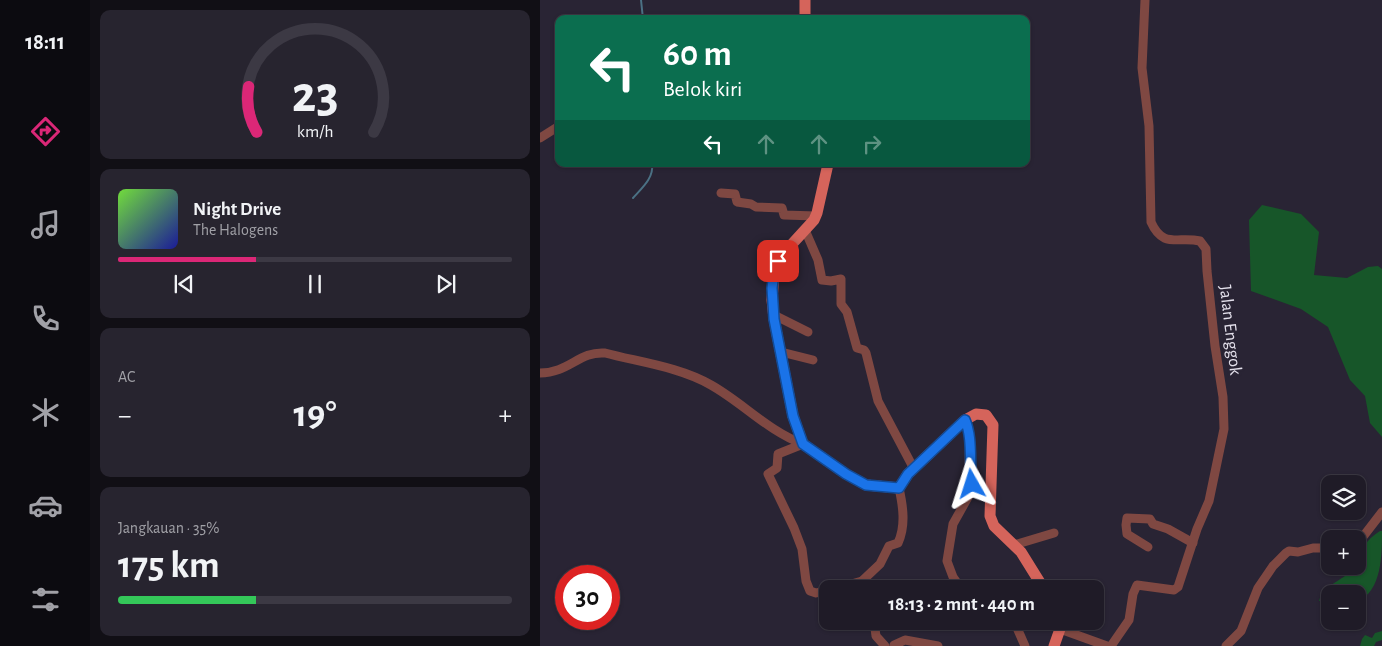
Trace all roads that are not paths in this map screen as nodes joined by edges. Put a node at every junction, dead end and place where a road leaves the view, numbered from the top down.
1 (805, 0) edge
2 (1144, 0) edge
3 (805, 15) edge
4 (555, 129) edge
5 (540, 138) edge
6 (827, 167) edge
7 (721, 193) dead end
8 (816, 216) junction
9 (805, 230) junction
10 (774, 315) junction
11 (808, 332) dead end
12 (781, 352) junction
13 (813, 360) dead end
14 (540, 373) edge
15 (965, 420) junction
16 (803, 444) junction
17 (914, 469) junction
18 (899, 488) junction
19 (1382, 512) edge
20 (1054, 533) dead end
21 (1366, 533) edge
22 (1193, 542) junction
23 (1014, 545) junction
24 (1148, 547) dead end
25 (1321, 548) edge
26 (867, 580) edge
27 (955, 580) edge
28 (1039, 580) edge
29 (819, 592) edge
30 (875, 630) edge
31 (1018, 630) edge
32 (1059, 630) edge
33 (1072, 630) edge
34 (892, 646) edge
35 (938, 646) edge
36 (1025, 646) edge
37 (1054, 646) edge
38 (1109, 646) edge
39 (1226, 646) edge

1 - 3 main road
2 - 22 street, Jalan Enggok
4 - 5 street
6 - 8 main road
7 - 8 street
8 - 9 main road
9 - 10 main road
9 - 17 street
10 - 11 street
10 - 12 main road
12 - 13 street
12 - 16 main road
14 - 16 street
15 - 17 main road
15 - 23 main road
15 - 27 street
16 - 18 main road
16 - 29 street
17 - 18 main road
18 - 26 street
19 - 21 street
20 - 23 street
22 - 24 street
22 - 38 street, Jalan Enggok
23 - 28 main road
25 - 39 street
30 - 34 street
31 - 36 street
32 - 37 main road
33 - 38 street
34 - 35 street

